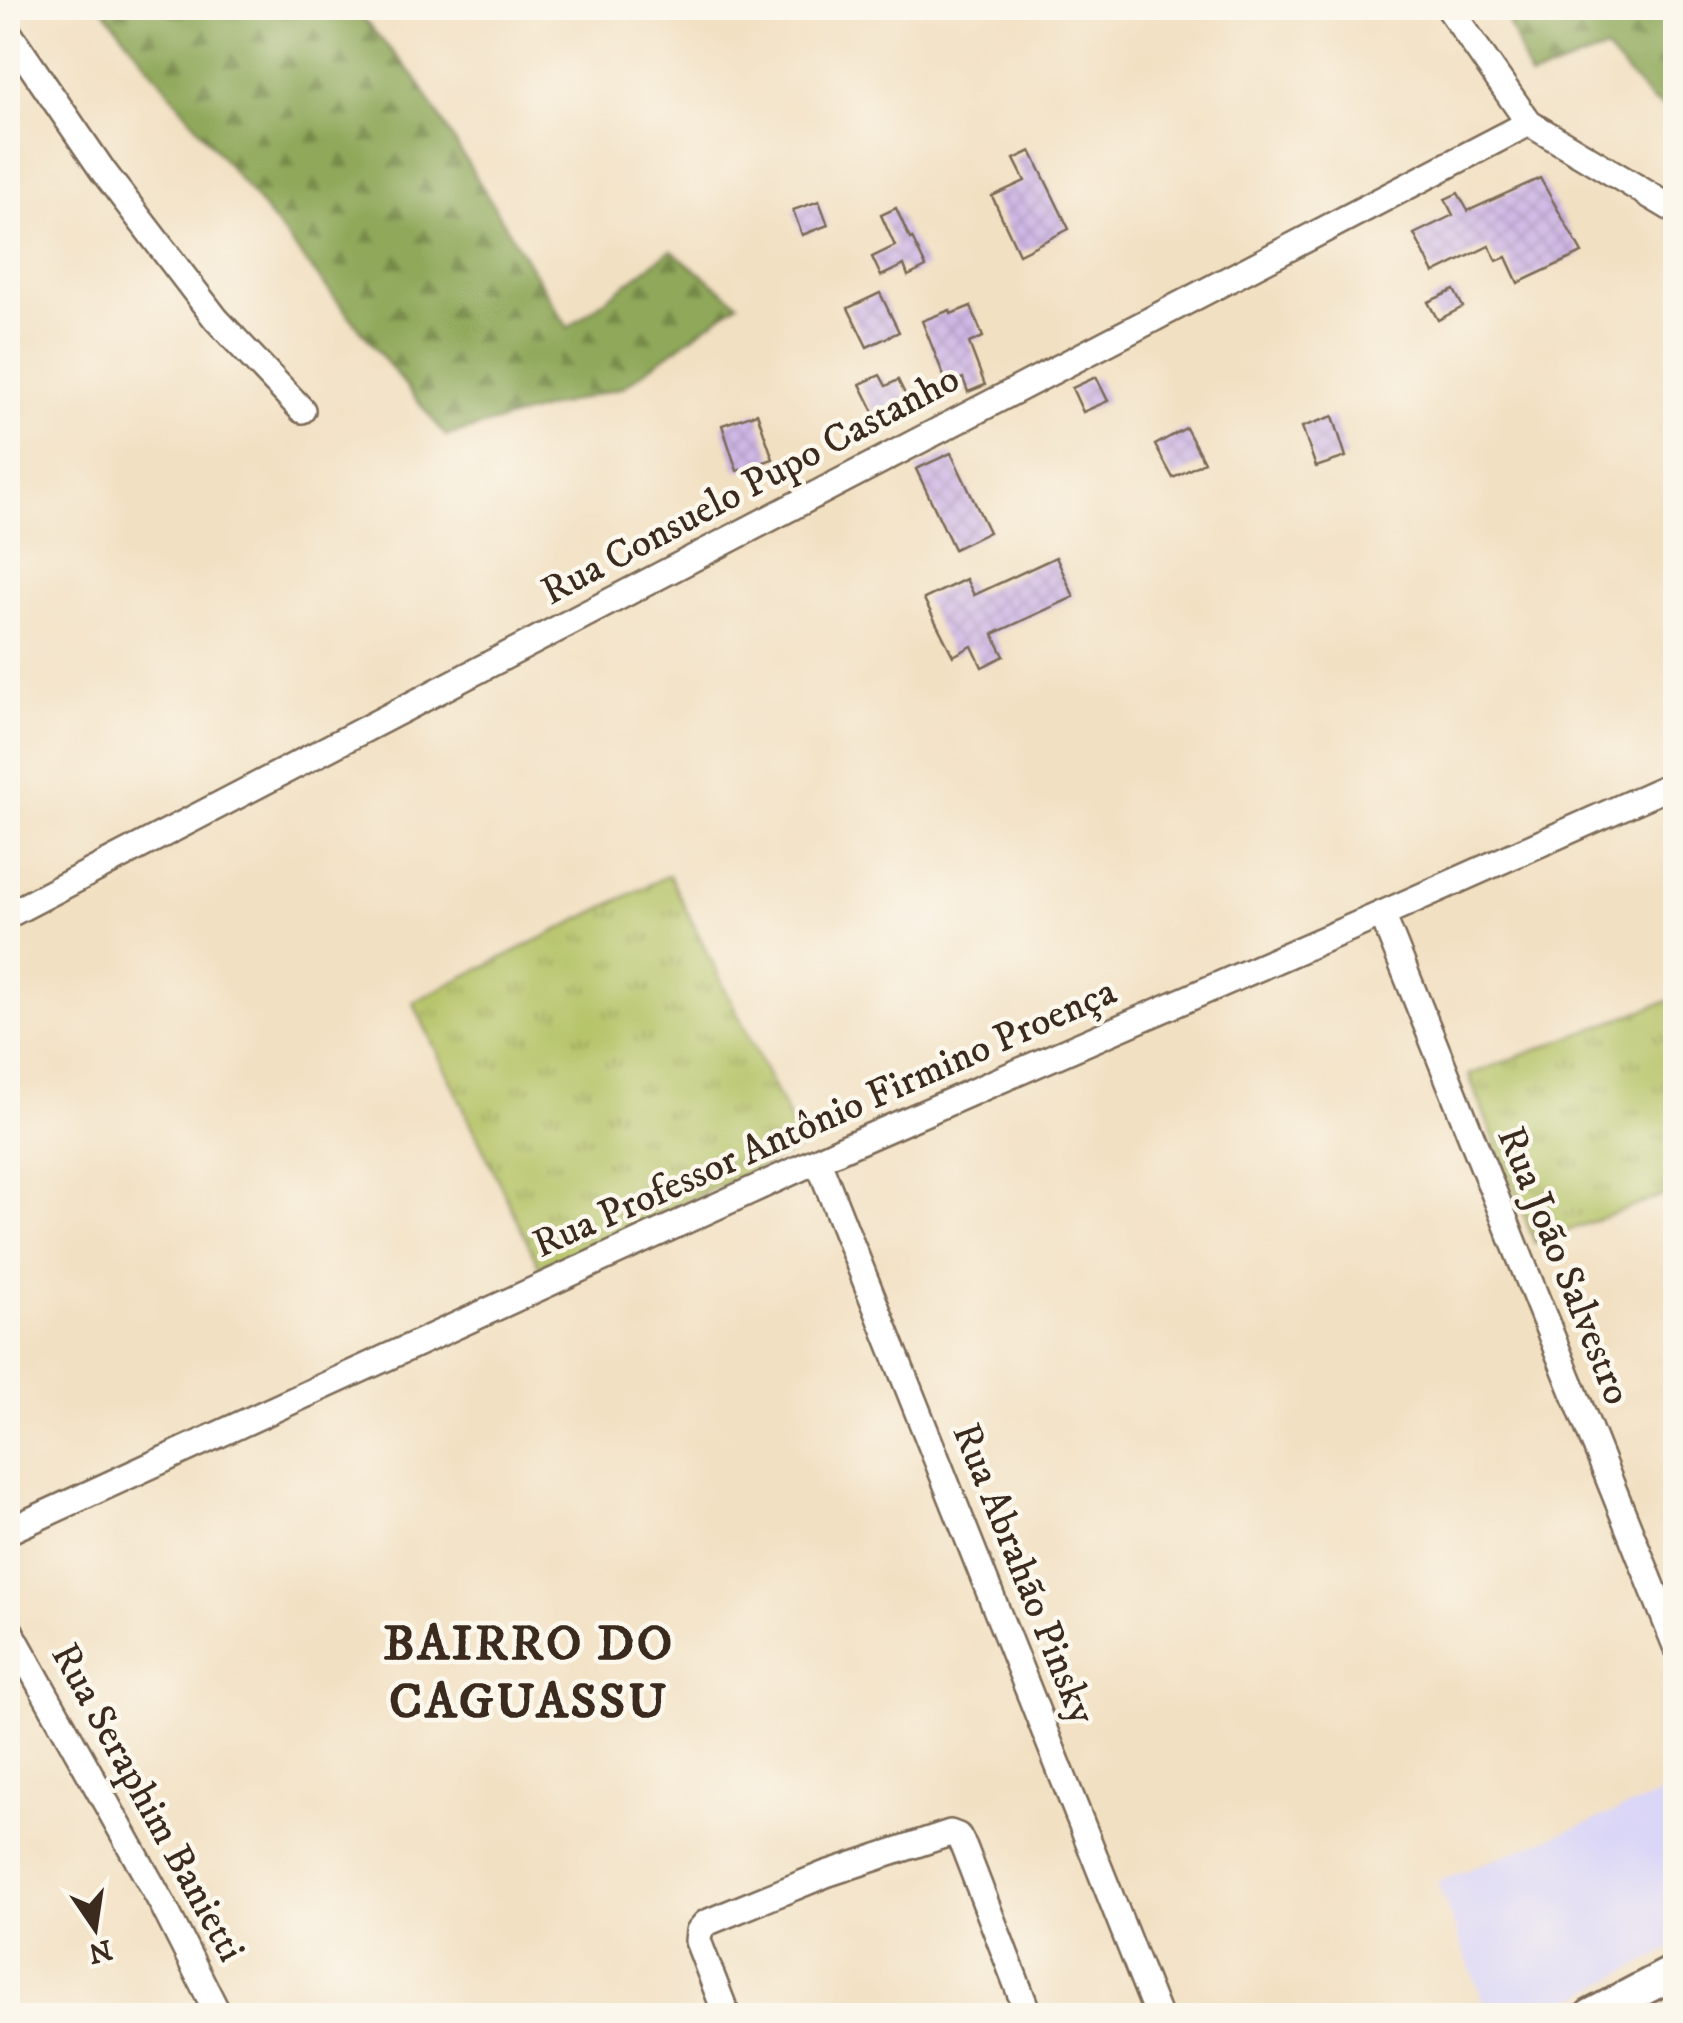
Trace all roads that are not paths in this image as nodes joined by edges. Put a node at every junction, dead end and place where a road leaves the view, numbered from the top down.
1 (1449, 8) edge
2 (8, 32) edge
3 (1530, 122) junction
4 (1676, 212) edge
5 (302, 410) dead end
6 (1676, 783) edge
7 (1382, 914) junction
8 (8, 916) edge
9 (818, 1161) junction
10 (8, 1531) edge
11 (8, 1626) edge
12 (1676, 1646) edge
13 (1676, 1972) edge
14 (219, 2016) edge
15 (727, 2016) edge
16 (1030, 2016) edge
17 (1158, 2016) edge
18 (1591, 2016) edge

1 - 3 street
2 - 5 street
3 - 4 street
3 - 8 street, Rua Consuelo Pupo Castanho
6 - 7 street, Rua Professor Antônio Firmino Proença
7 - 9 street, Rua Professor Antônio Firmino Proença
7 - 12 street, Rua João Salvestro
9 - 10 street, Rua Professor Antônio Firmino Proença
9 - 17 street, Rua Abrahão Pinsky
11 - 14 street, Rua Seraphim Banietti
13 - 18 main road
15 - 16 street

